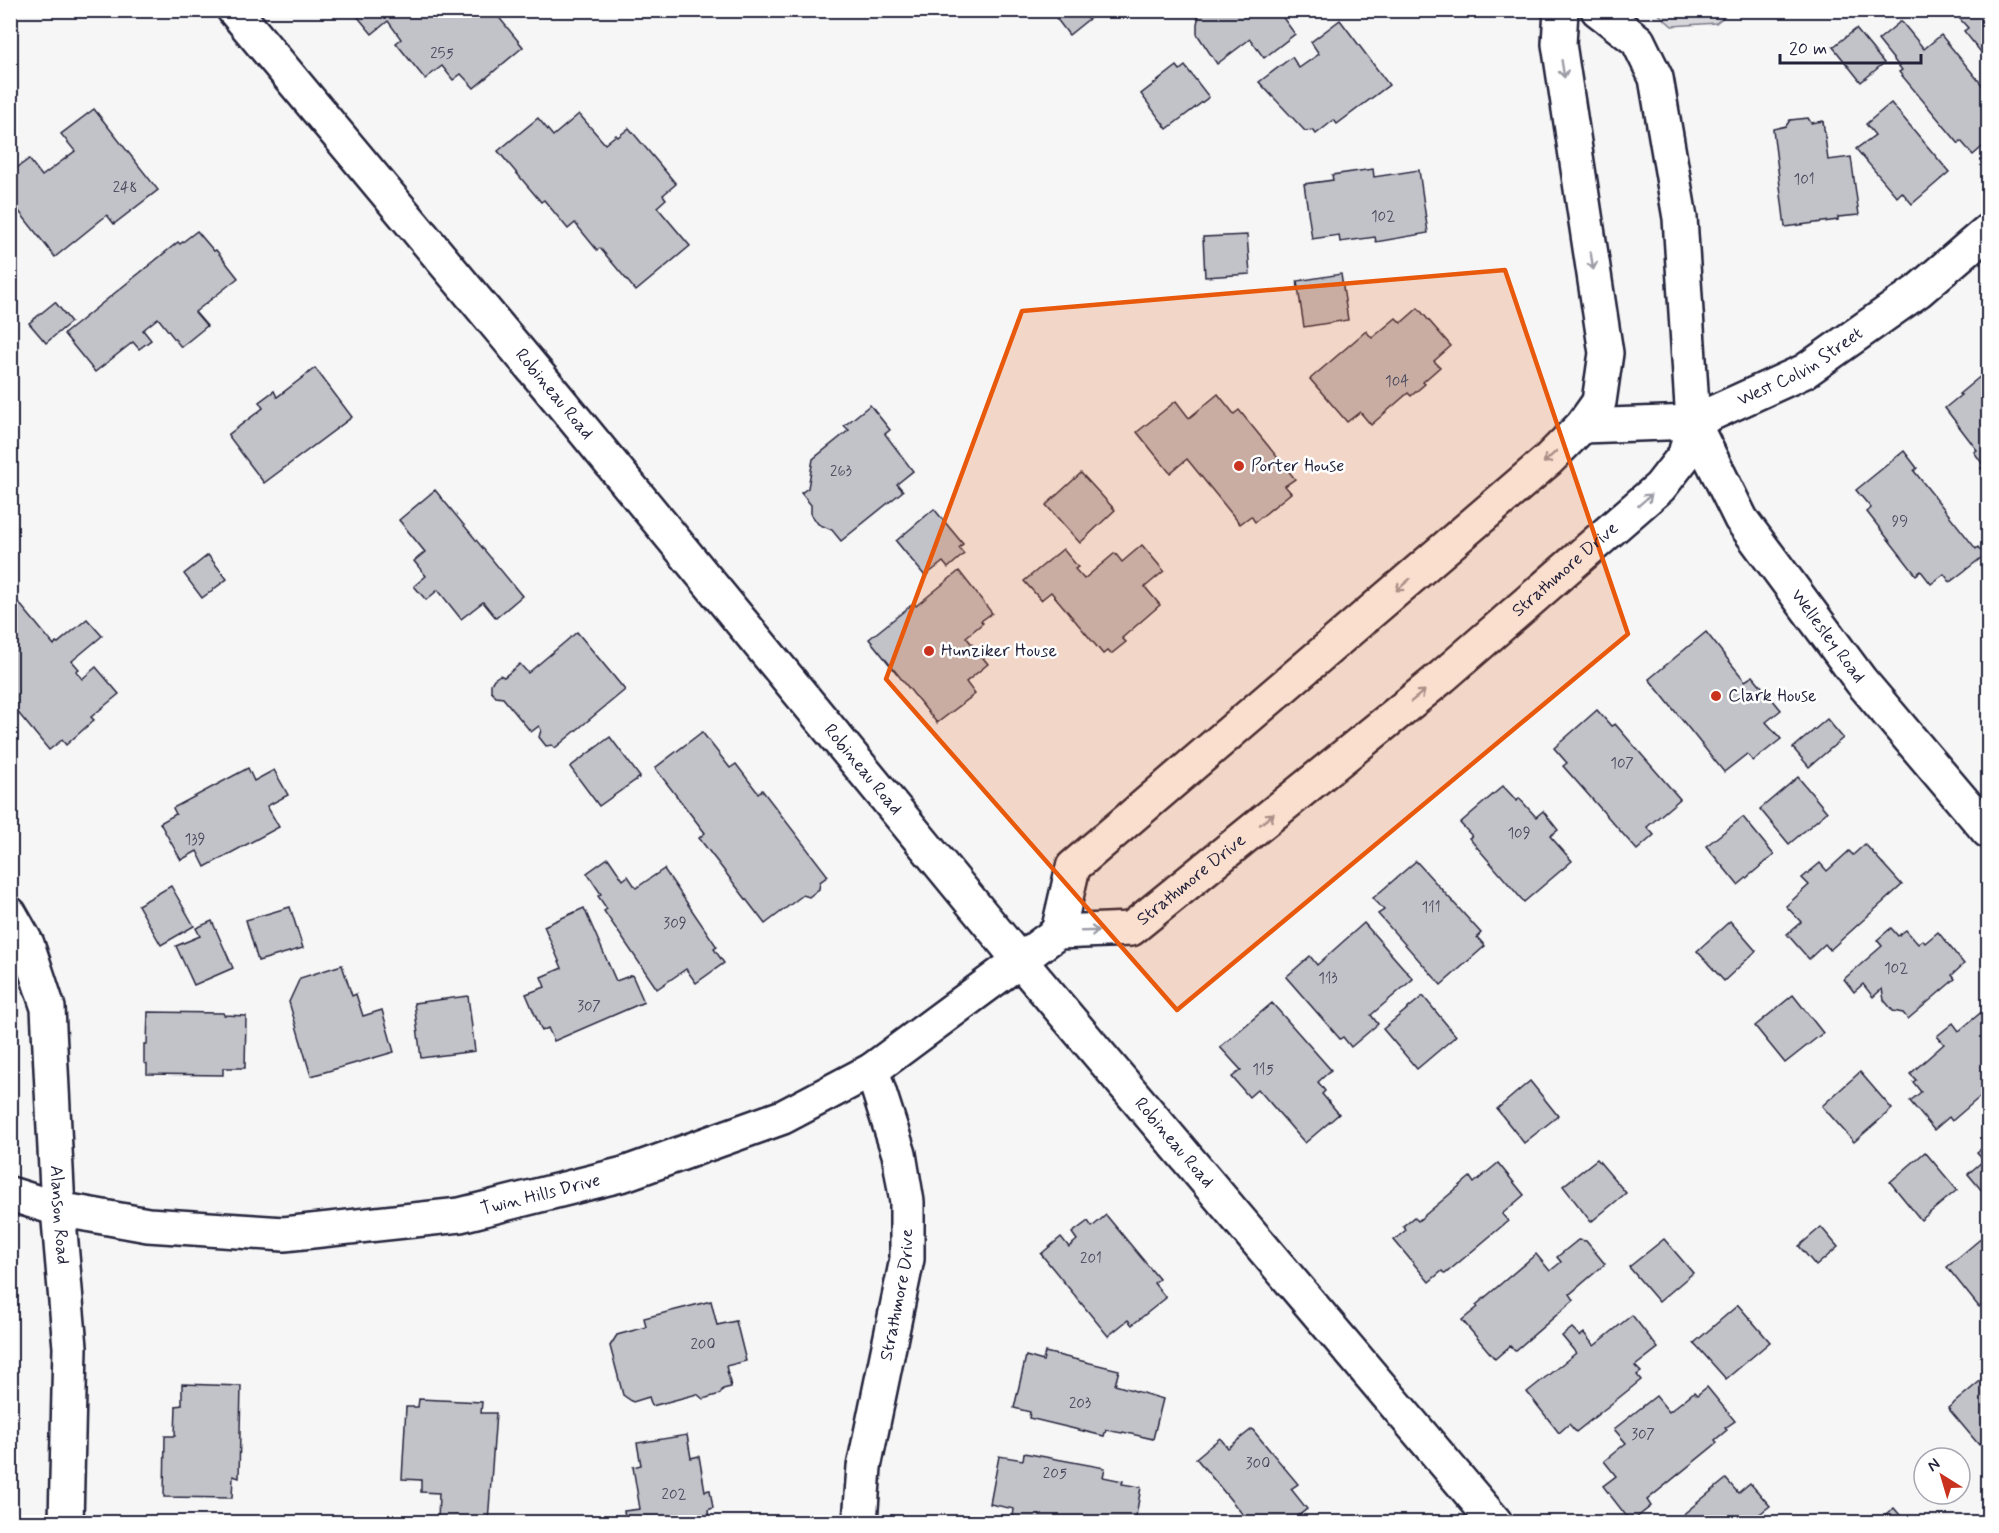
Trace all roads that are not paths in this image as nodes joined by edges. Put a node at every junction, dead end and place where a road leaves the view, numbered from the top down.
1 (234, 10) edge
2 (1561, 10) edge
3 (1598, 10) edge
4 (1989, 231) edge
5 (1693, 422) junction
6 (1582, 426) junction
7 (1989, 831) edge
8 (10, 914) edge
9 (1058, 932) junction
10 (1020, 961) junction
11 (872, 1070) junction
12 (10, 1194) edge
13 (58, 1209) junction
14 (66, 1522) edge
15 (860, 1522) edge
16 (1495, 1522) edge

1 - 10 street, Robineau Road
2 -> 6 street
3 - 5 street, Strathmore Drive
4 - 5 street, West Colvin Street
5 - 6 street, West Colvin Street
5 - 7 street, Wellesley Road
9 -> 5 street, Strathmore Drive
6 -> 9 street
8 - 13 street, Alanson Road
9 - 10 street
10 - 11 street, Twin Hills Drive
10 - 16 street, Robineau Road
11 - 13 street, Twin Hills Drive
11 - 15 street, Strathmore Drive
12 - 13 street, Twin Hills Drive
13 - 14 street, Alanson Road

